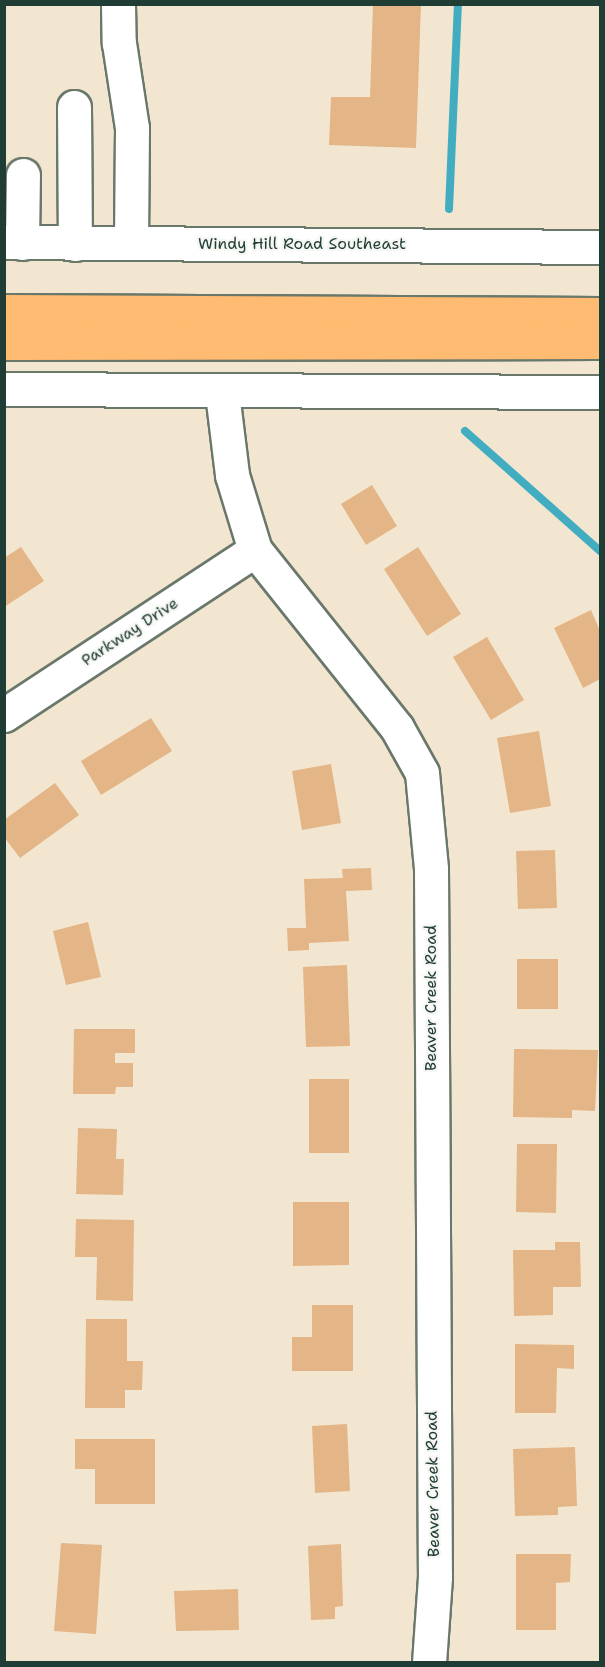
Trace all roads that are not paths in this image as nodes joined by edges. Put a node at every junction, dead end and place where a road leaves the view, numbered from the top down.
1 (118, 4) edge
2 (75, 108) dead end
3 (23, 175) dead end
4 (13, 243) edge
5 (131, 243) junction
6 (75, 244) junction
7 (600, 247) edge
8 (4, 311) edge
9 (600, 314) edge
10 (600, 342) edge
11 (4, 343) edge
12 (4, 389) edge
13 (600, 392) edge
14 (222, 393) junction
15 (255, 550) junction
16 (4, 715) edge
17 (429, 1662) edge

1 - 5 street
2 - 6 street
3 - 4 street
4 - 6 street, Windy Hill Road Southeast
5 - 6 street, Windy Hill Road Southeast
5 - 7 street, Windy Hill Road Southeast
8 - 9 main road
10 - 11 main road
12 - 14 street
13 - 14 street
14 - 15 street, Beaver Creek Road
15 - 16 street, Parkway Drive
15 - 17 street, Beaver Creek Road

